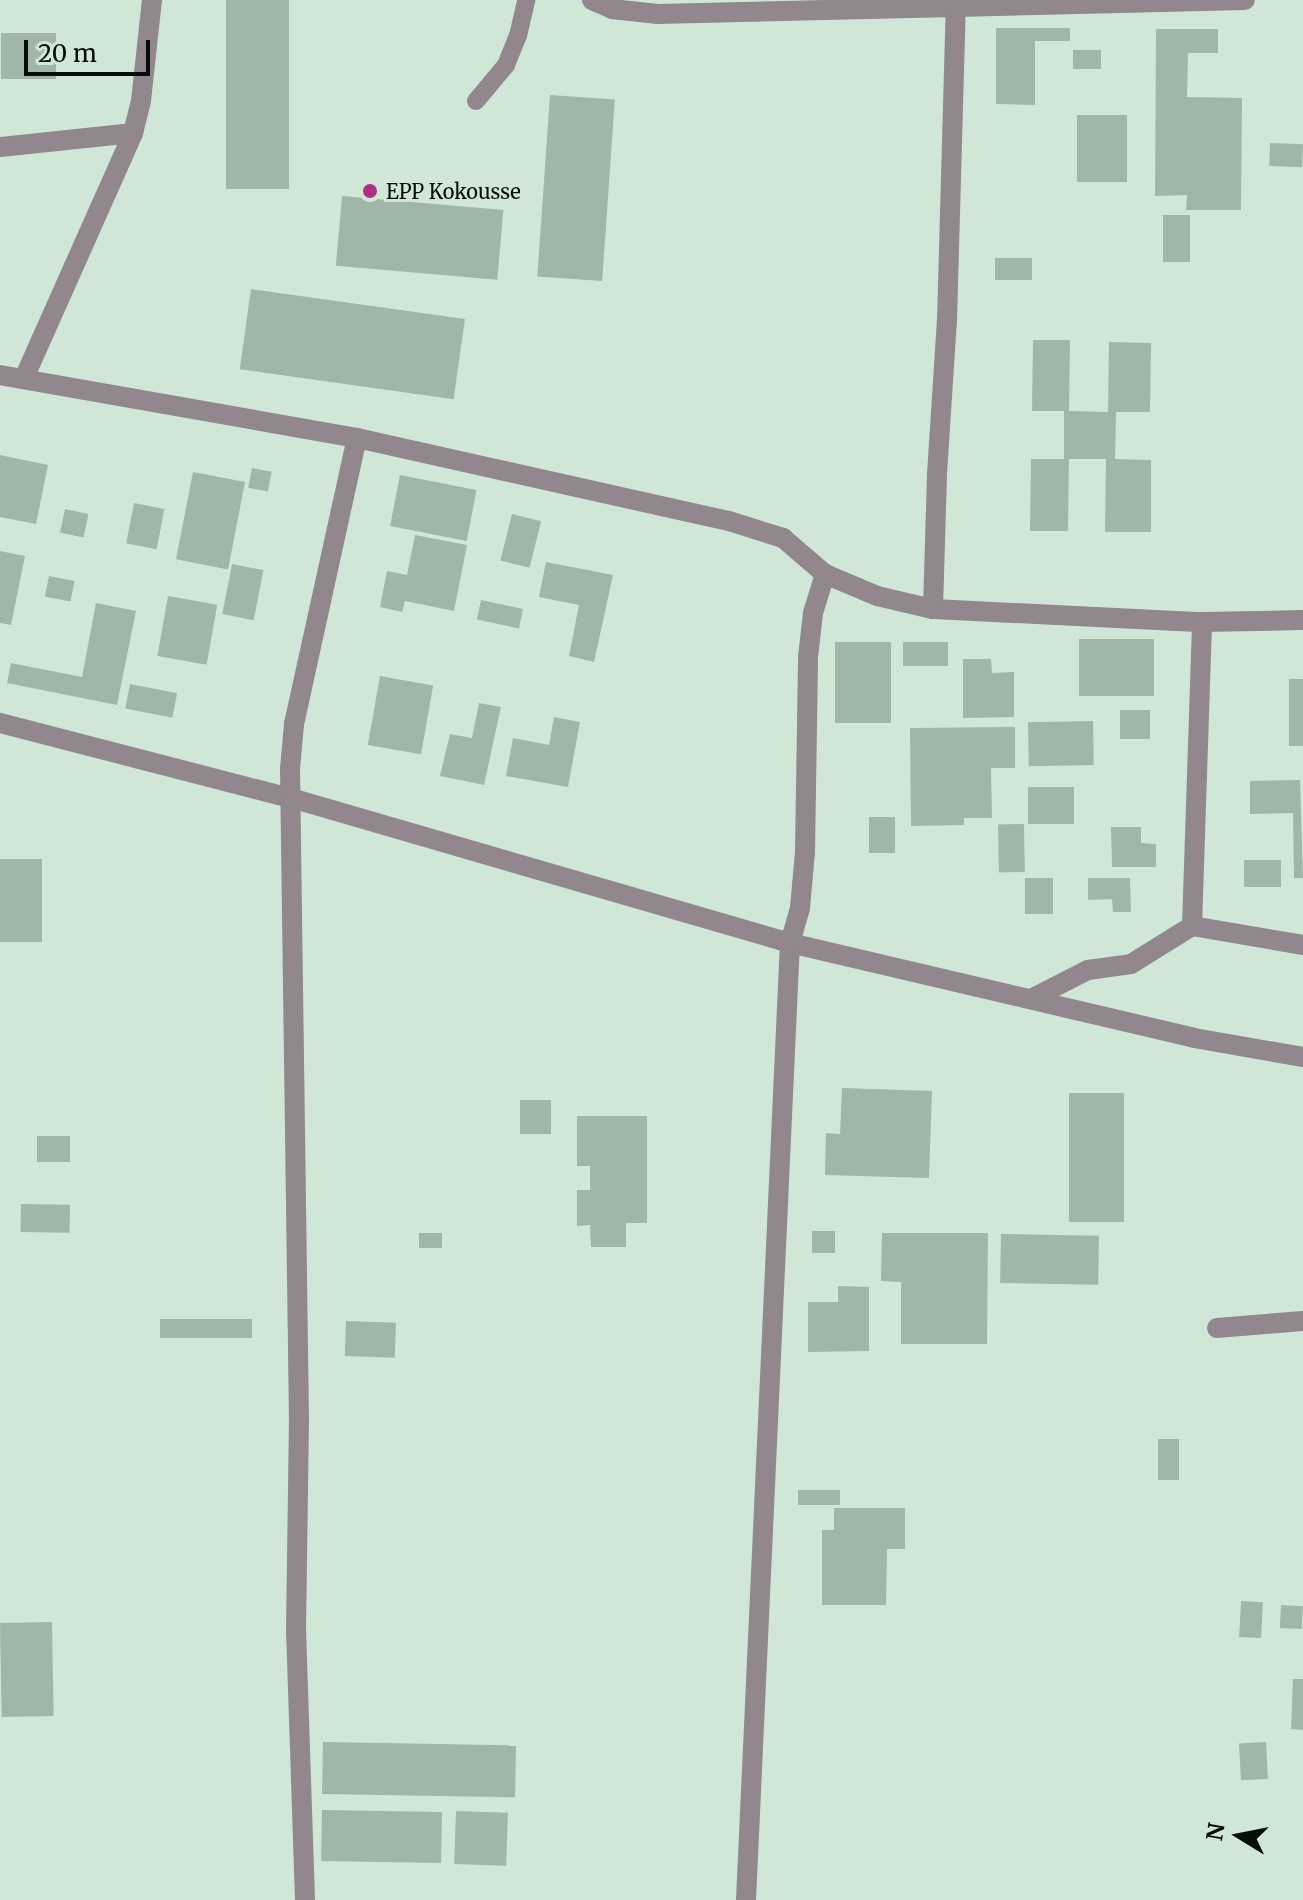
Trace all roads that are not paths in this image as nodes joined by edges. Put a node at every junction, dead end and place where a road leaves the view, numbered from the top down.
1 (152, 0) edge
2 (526, 0) edge
3 (592, 0) edge
4 (1245, 0) edge
5 (1196, 1) edge
6 (956, 3) edge
7 (476, 101) dead end
8 (133, 133) junction
9 (0, 147) edge
10 (0, 375) edge
11 (25, 376) junction
12 (357, 438) junction
13 (825, 574) junction
14 (933, 609) junction
15 (1303, 620) edge
16 (1202, 622) junction
17 (0, 723) edge
18 (291, 798) junction
19 (1192, 926) junction
20 (790, 943) junction
21 (1303, 945) edge
22 (1031, 999) junction
23 (1303, 1057) edge
24 (1303, 1321) edge
25 (1217, 1328) dead end
26 (305, 1900) edge
27 (746, 1900) edge

1 - 8 street
2 - 7 lane
3 - 6 street
4 - 5 street
5 - 6 street
6 - 14 street
8 - 9 street
8 - 11 street
10 - 11 street
11 - 12 street
12 - 13 street
12 - 18 street
13 - 14 street
13 - 20 street
14 - 16 street
15 - 16 street
16 - 19 street
17 - 18 street
18 - 20 street
18 - 26 street
19 - 21 street
19 - 22 street
20 - 22 street
20 - 27 street
22 - 23 street
24 - 25 street

